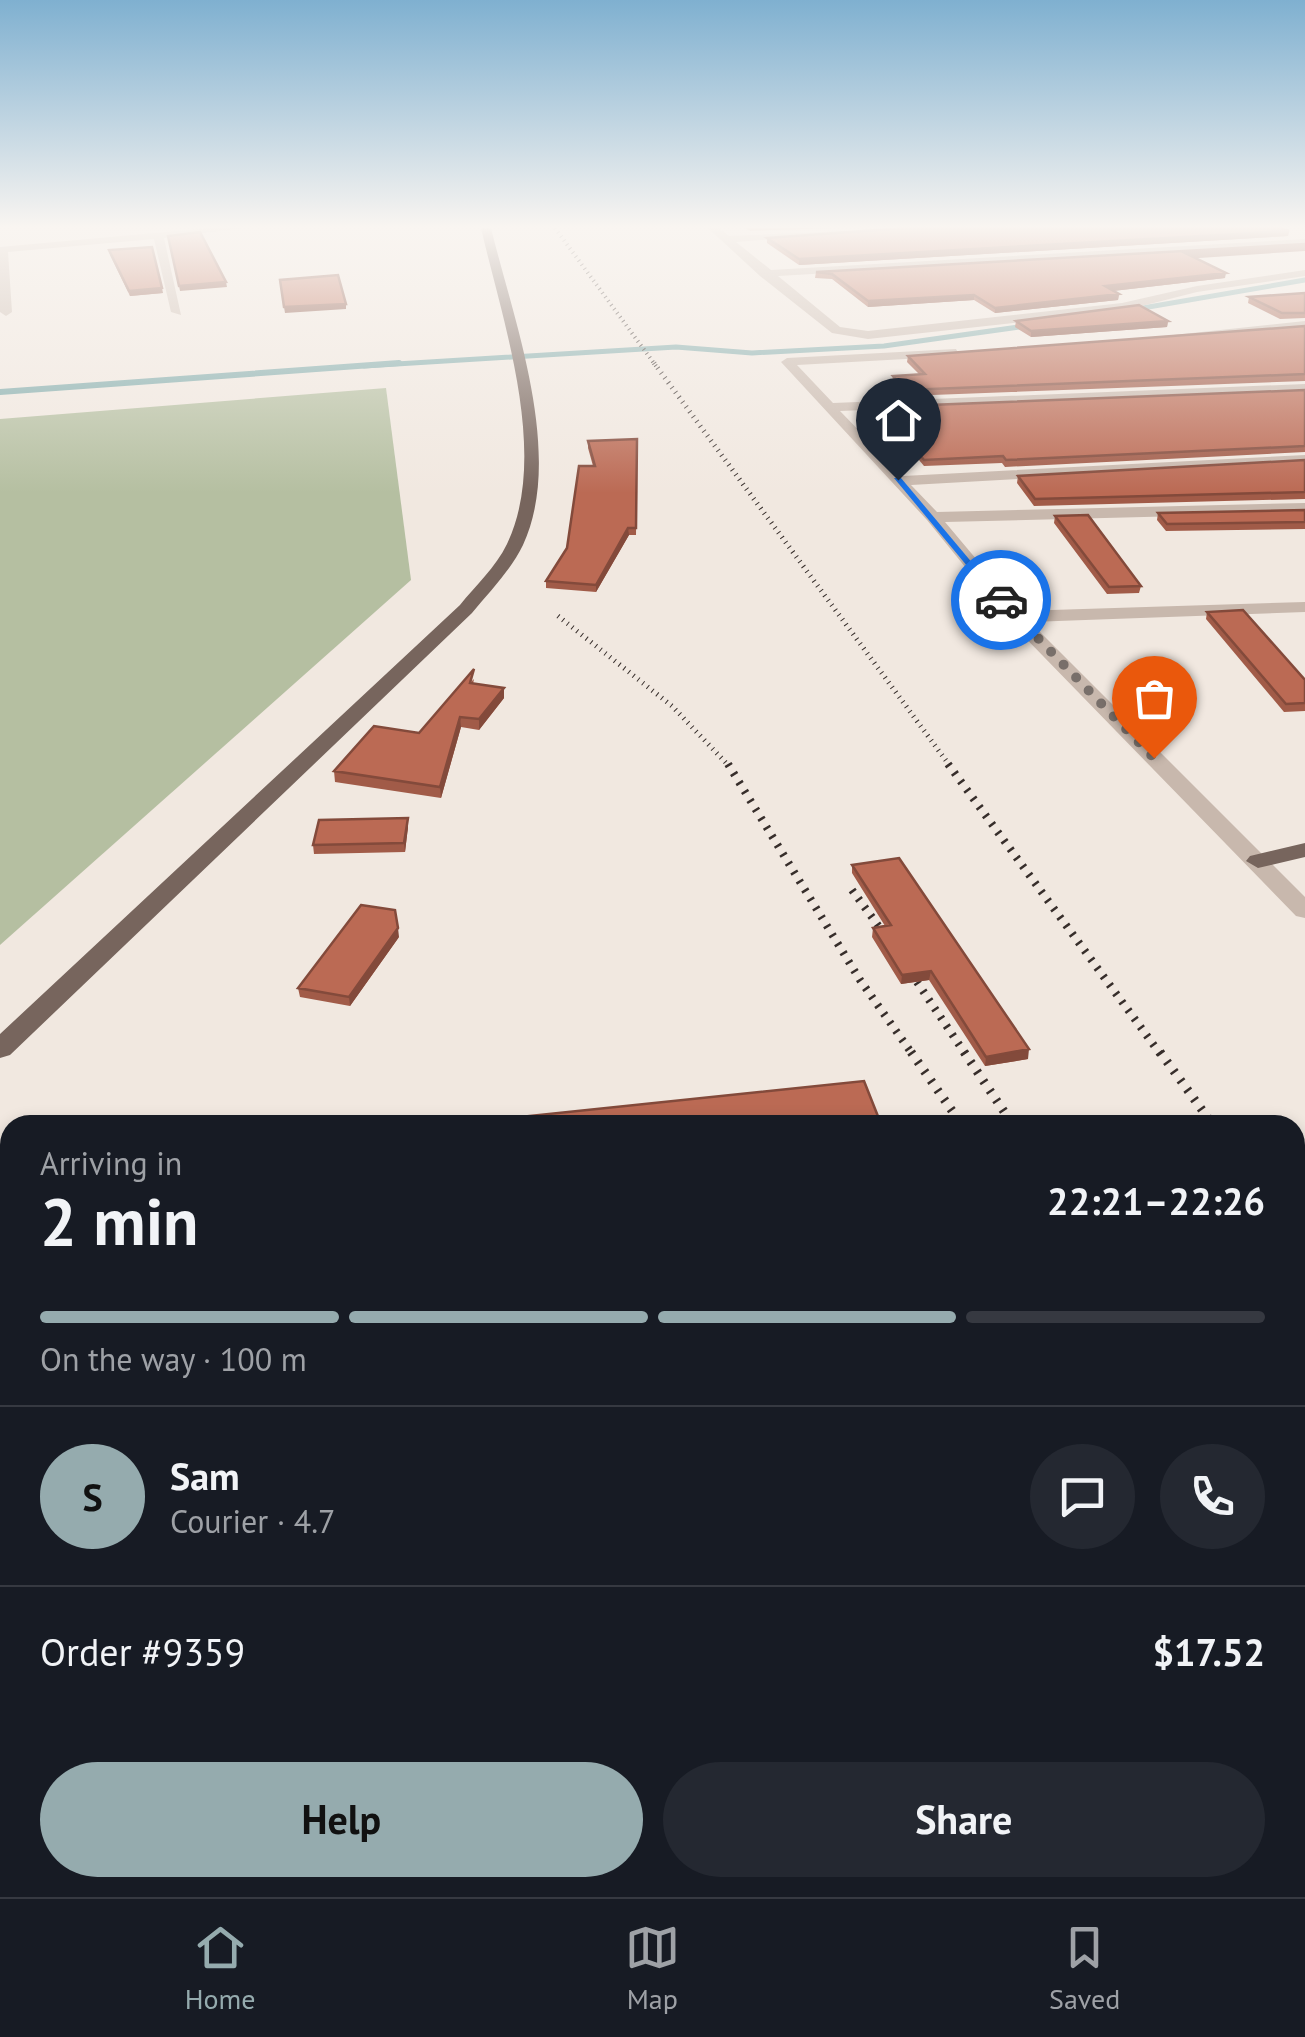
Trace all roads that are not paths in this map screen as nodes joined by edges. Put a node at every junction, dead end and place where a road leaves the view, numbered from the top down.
1 (508, 317) edge
2 (819, 317) edge
3 (1036, 317) edge
4 (1305, 325) edge
5 (1136, 339) edge
6 (963, 352) edge
7 (1305, 388) edge
8 (827, 407) junction
9 (1305, 459) edge
10 (898, 480) junction
11 (1305, 508) edge
12 (933, 516) junction
13 (1305, 607) edge
14 (1015, 617) junction
15 (1305, 850) edge
16 (1258, 860) junction
17 (1305, 911) edge
18 (0, 1049) edge

1 - 18 main road
2 - 3 street
4 - 5 street
6 - 8 street
7 - 8 street
8 - 10 street
9 - 10 street
10 - 12 street
11 - 12 street
12 - 14 street
13 - 14 street
14 - 16 street
15 - 16 main road
16 - 17 street

